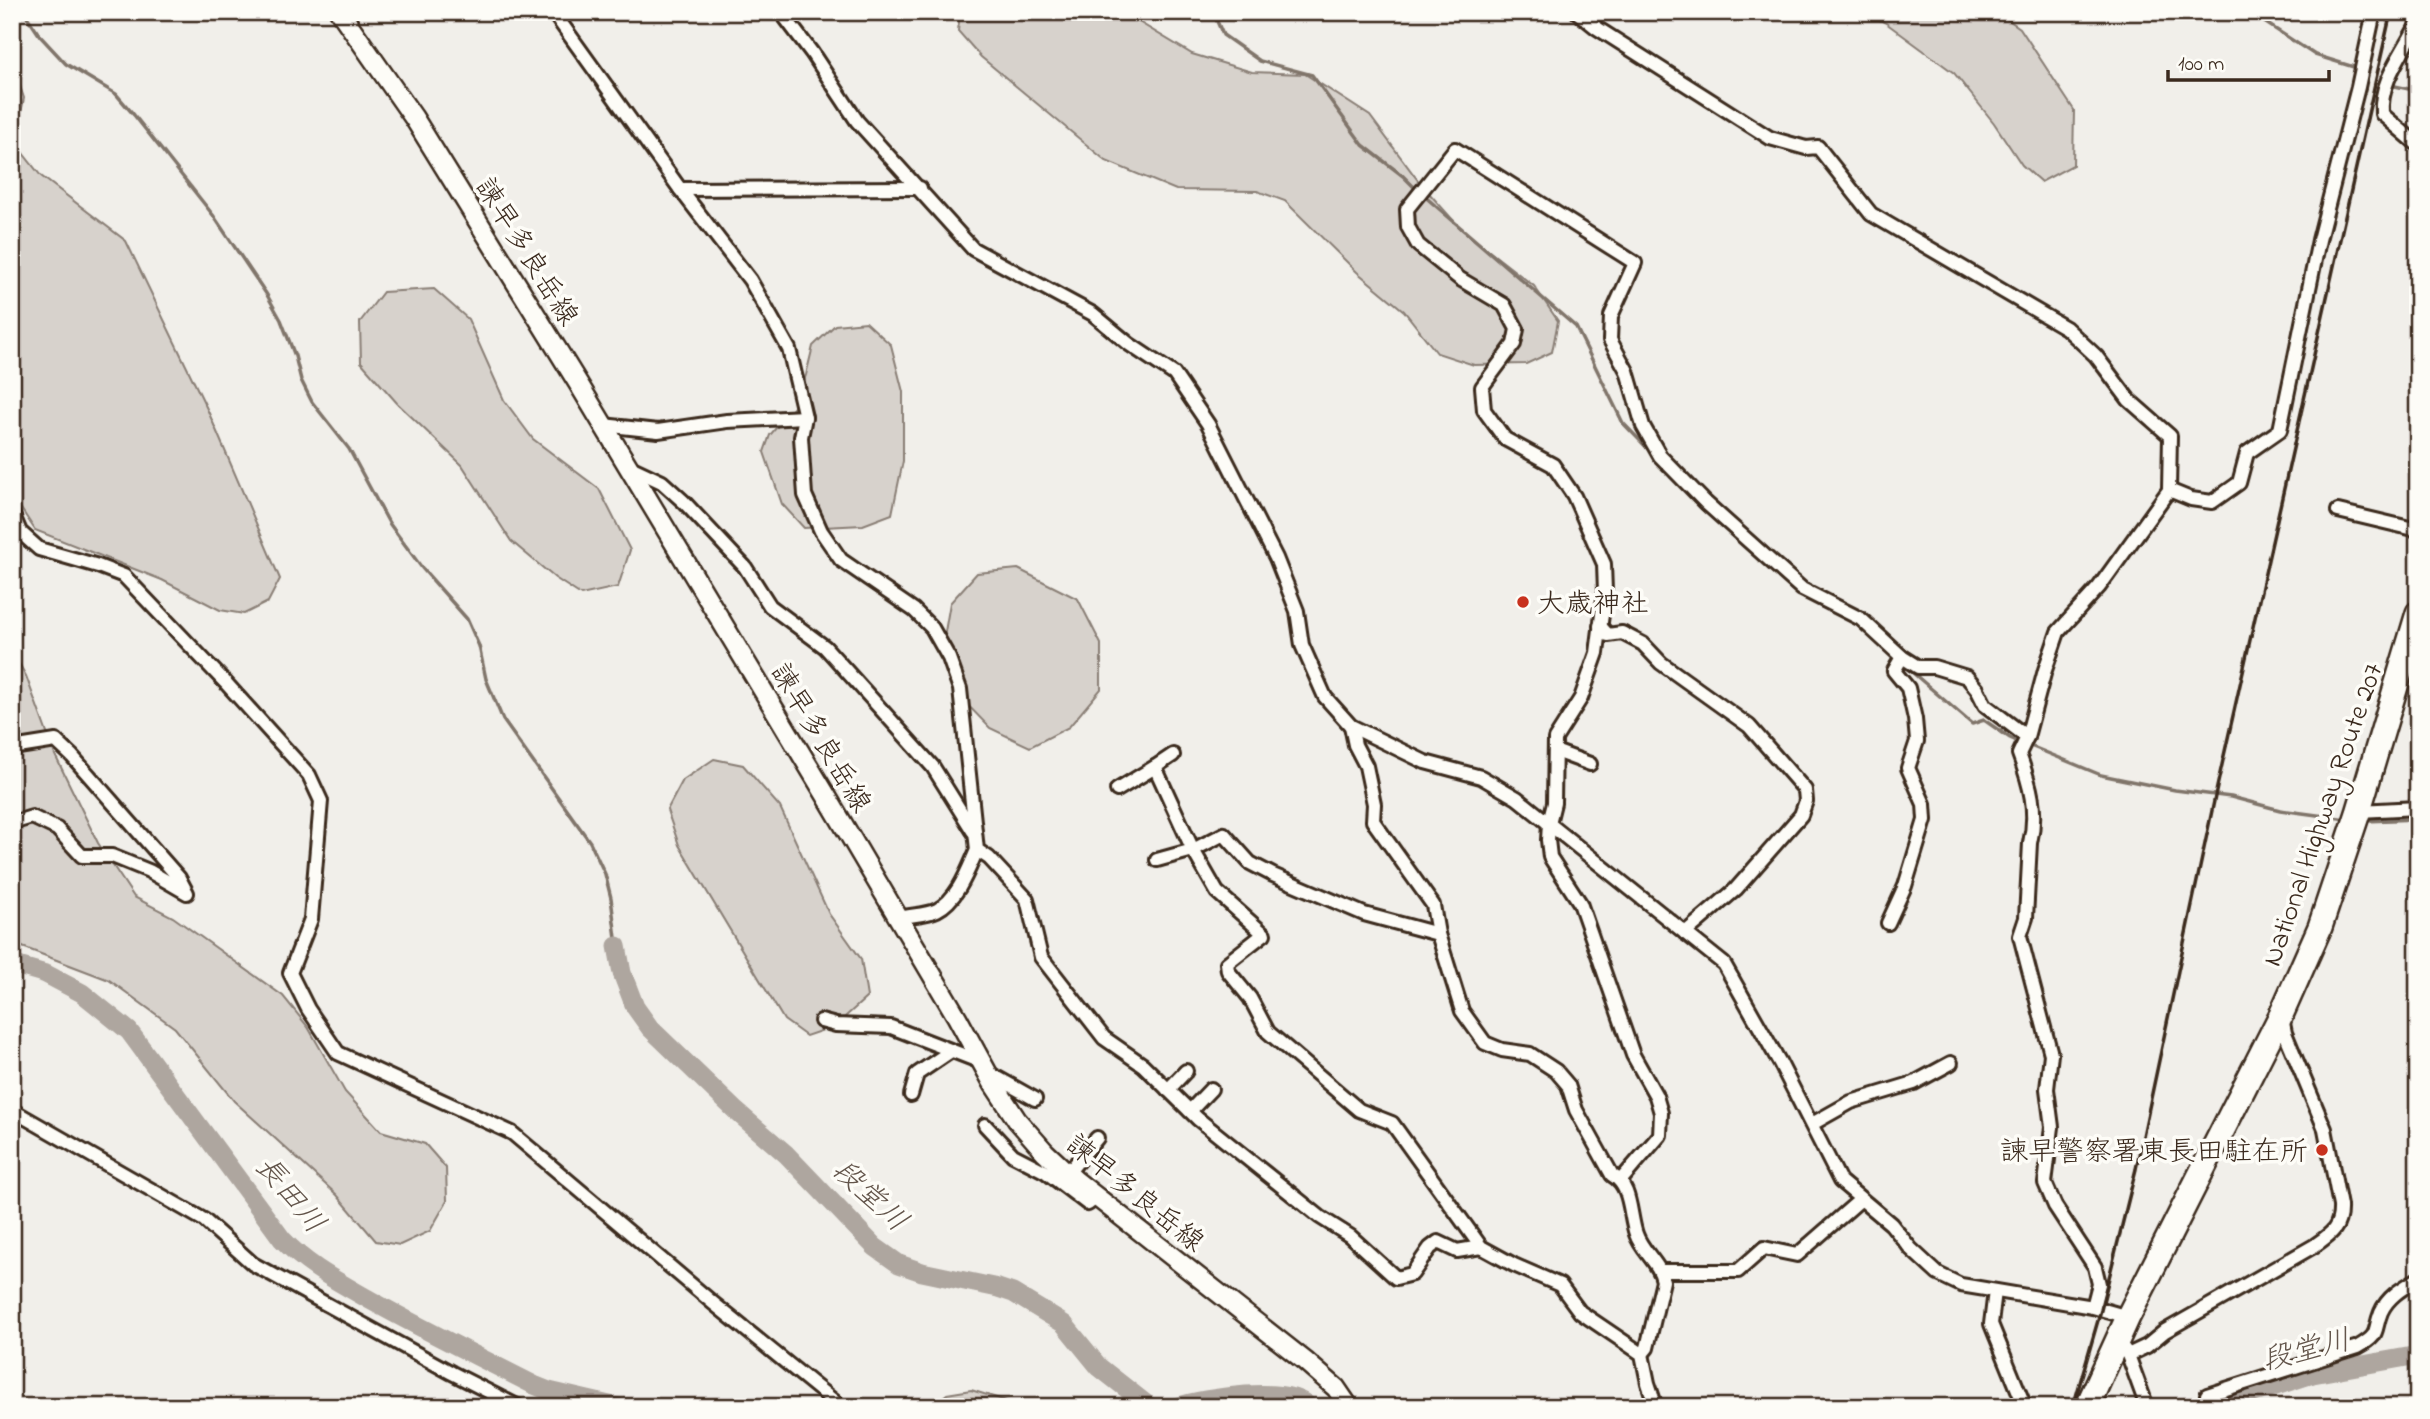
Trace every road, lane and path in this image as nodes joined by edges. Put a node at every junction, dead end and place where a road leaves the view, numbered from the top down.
1 (340, 12) edge
2 (553, 12) edge
3 (781, 12) edge
4 (1577, 12) edge
5 (2374, 12) edge
6 (2418, 23) edge
7 (2418, 145) edge
8 (920, 188) junction
9 (680, 189) junction
10 (805, 417) junction
11 (603, 425) junction
12 (628, 466) junction
13 (2169, 491) junction
14 (2338, 511) dead end
15 (12, 513) edge
16 (2418, 530) edge
17 (2418, 614) edge
18 (1600, 625) junction
19 (1899, 663) junction
20 (1350, 726) junction
21 (2027, 738) junction
22 (12, 748) edge
23 (1555, 751) junction
24 (1173, 755) dead end
25 (1590, 764) dead end
26 (1155, 767) junction
27 (1117, 790) dead end
28 (2418, 808) edge
29 (2357, 817) junction
30 (12, 823) edge
31 (1549, 823) junction
32 (975, 835) junction
33 (977, 850) junction
34 (1193, 850) junction
35 (1157, 860) dead end
36 (899, 918) junction
37 (1888, 923) dead end
38 (1438, 933) junction
39 (1685, 933) junction
40 (2281, 1015) junction
41 (821, 1021) dead end
42 (951, 1051) junction
43 (1951, 1063) dead end
44 (984, 1067) junction
45 (1186, 1071) dead end
46 (1211, 1089) dead end
47 (1168, 1090) junction
48 (911, 1095) dead end
49 (1035, 1099) dead end
50 (12, 1110) edge
51 (1190, 1111) junction
52 (1812, 1124) junction
53 (985, 1125) dead end
54 (1097, 1138) dead end
55 (1068, 1172) junction
56 (1621, 1180) junction
57 (1097, 1196) junction
58 (1860, 1200) junction
59 (1481, 1247) junction
60 (1661, 1271) junction
61 (2418, 1279) edge
62 (1995, 1291) junction
63 (2093, 1307) junction
64 (2129, 1317) junction
65 (2123, 1347) junction
66 (1642, 1354) junction
67 (2207, 1395) dead end
68 (519, 1407) edge
69 (841, 1407) edge
70 (1349, 1407) edge
71 (1656, 1407) edge
72 (2025, 1407) edge
73 (2087, 1407) edge
74 (2147, 1407) edge

1 - 11 main road, 諫早多良岳線
2 - 9 street
3 - 8 street
4 - 13 street
5 - 13 street
6 - 7 street
8 - 9 street
8 - 20 street
9 - 10 street
10 - 11 street
10 - 32 street
11 - 12 main road, 諫早多良岳線
12 - 32 street
12 - 36 main road, 諫早多良岳線
13 - 21 street
14 - 16 street
15 - 69 street
17 - 29 highway, National Highway Route 207
18 - 19 street
18 - 23 street
18 - 39 street
19 - 21 street
19 - 37 street
20 - 31 street
20 - 38 street
21 - 63 street
22 - 30 street
23 - 25 street
23 - 31 street
24 - 26 street
26 - 27 street
26 - 34 street
28 - 29 street
29 - 40 highway, National Highway Route 207
31 - 39 street
31 - 56 street
32 - 33 street
33 - 36 street
33 - 47 street
34 - 35 street
34 - 38 street
34 - 59 street
36 - 44 main road, 諫早多良岳線
38 - 56 street
39 - 52 street
40 - 64 highway, National Highway Route 207
40 - 65 street
41 - 42 street
42 - 44 street
42 - 48 street
43 - 52 street
44 - 49 street
44 - 55 main road, 諫早多良岳線
45 - 47 street
46 - 51 street
47 - 51 street
50 - 68 street
51 - 59 street
52 - 58 street
53 - 57 street
54 - 55 street
55 - 57 main road, 諫早多良岳線
56 - 60 street
57 - 70 main road, 諫早多良岳線
58 - 60 street
58 - 62 street
59 - 66 street
60 - 66 street
61 - 67 street
62 - 63 street
62 - 72 street
63 - 64 street
64 - 65 highway, National Highway Route 207
65 - 73 highway, National Highway Route 207
65 - 74 street
66 - 71 street

